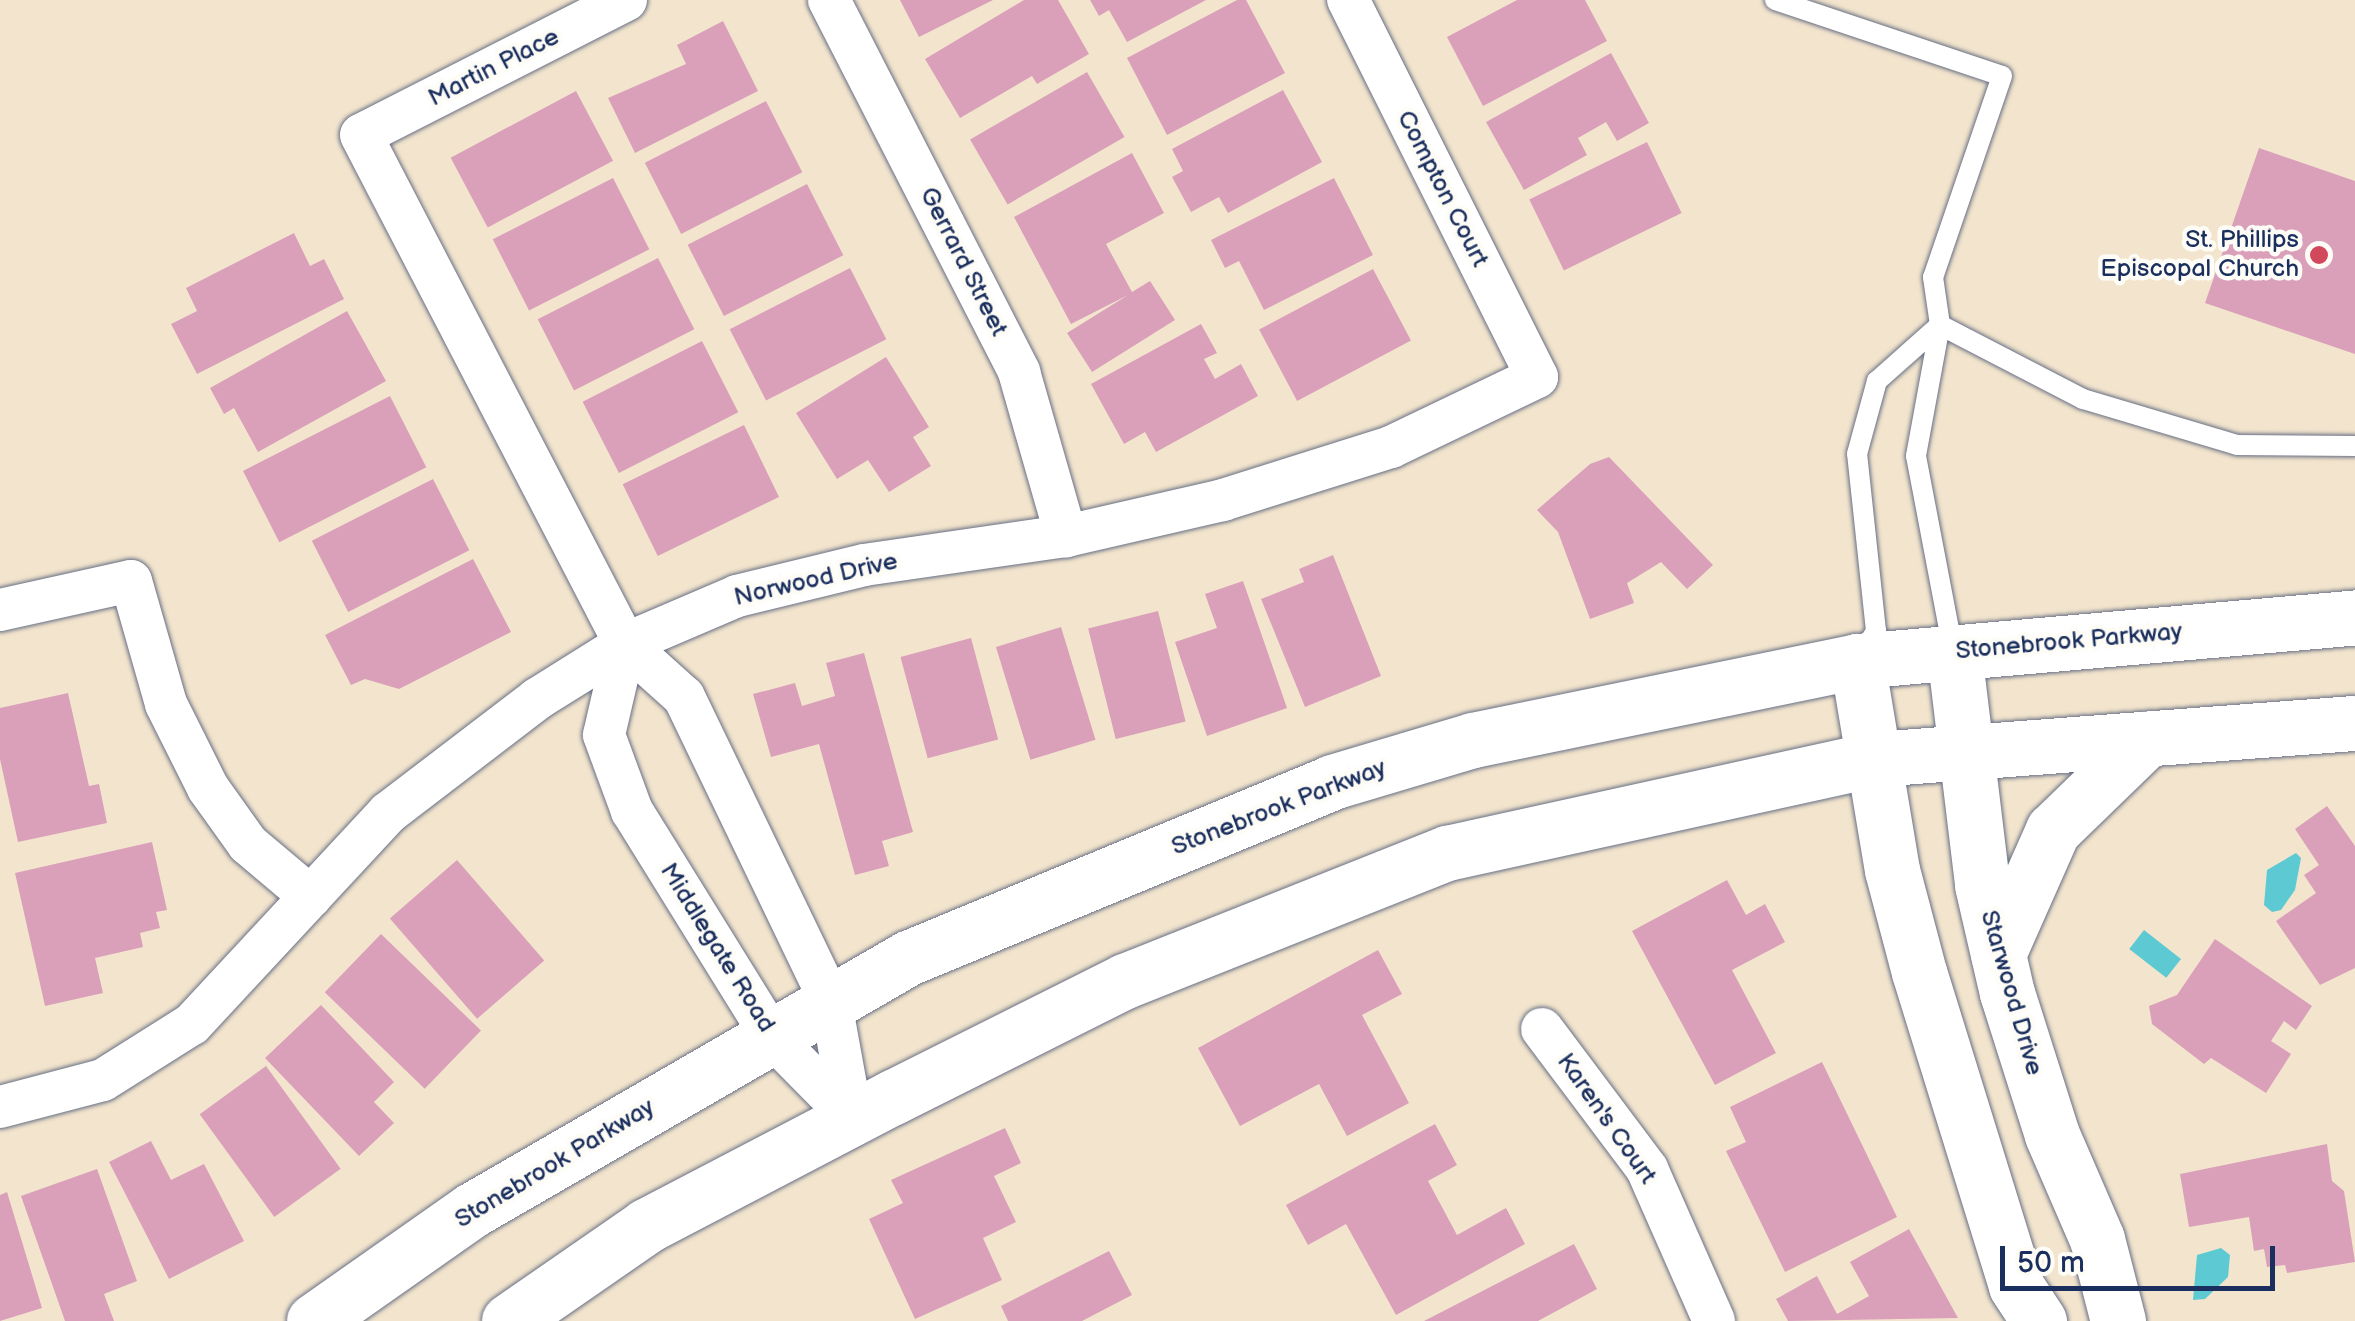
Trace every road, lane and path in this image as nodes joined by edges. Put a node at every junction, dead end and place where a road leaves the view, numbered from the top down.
1 (626, 0) edge
2 (829, 0) edge
3 (1348, 0) edge
4 (1775, 0) edge
5 (1940, 325) junction
6 (1537, 377) joint
7 (2355, 446) edge
8 (1066, 536) junction
9 (0, 610) edge
10 (2355, 617) edge
11 (624, 644) junction
12 (1954, 652) junction
13 (1857, 660) junction
14 (2355, 722) edge
15 (2147, 739) junction
16 (1965, 752) junction
17 (1874, 759) junction
18 (310, 898) junction
19 (1998, 954) junction
20 (1919, 972) junction
21 (831, 1003) junction
22 (1542, 1030) dead end
23 (772, 1037) junction
24 (0, 1107) edge
25 (852, 1118) junction
26 (314, 1321) edge
27 (508, 1321) edge
28 (1714, 1321) edge
29 (2038, 1321) edge
30 (2118, 1321) edge

1 - 11 street, Martin Place
2 - 8 street, Gerrard Street
3 - 6 street, Compton Court
4 - 5 lane
5 - 7 lane
5 - 12 lane
5 - 13 lane
6 - 8 street, Norwood Drive
8 - 11 street, Norwood Drive
9 - 18 street
10 - 12 main road, Stonebrook Parkway
11 - 18 street, Norwood Drive
11 - 21 street
11 - 23 street, Middlegate Road
12 - 13 main road, Stonebrook Parkway
12 - 16 main road, Starwood Drive
13 - 17 main road
13 - 21 main road, Stonebrook Parkway
14 - 15 main road
15 - 16 main road
15 - 19 main road
16 - 17 main road
16 - 19 main road, Starwood Drive
17 - 20 main road
17 - 25 main road
18 - 24 street, Norwood Drive
19 - 20 main road
19 - 30 main road, Starwood Drive
20 - 29 main road
21 - 23 main road, Stonebrook Parkway
21 - 25 street
22 - 28 street, Karen's Court
23 - 25 street, Middlegate Road
23 - 26 main road, Stonebrook Parkway
25 - 27 main road

